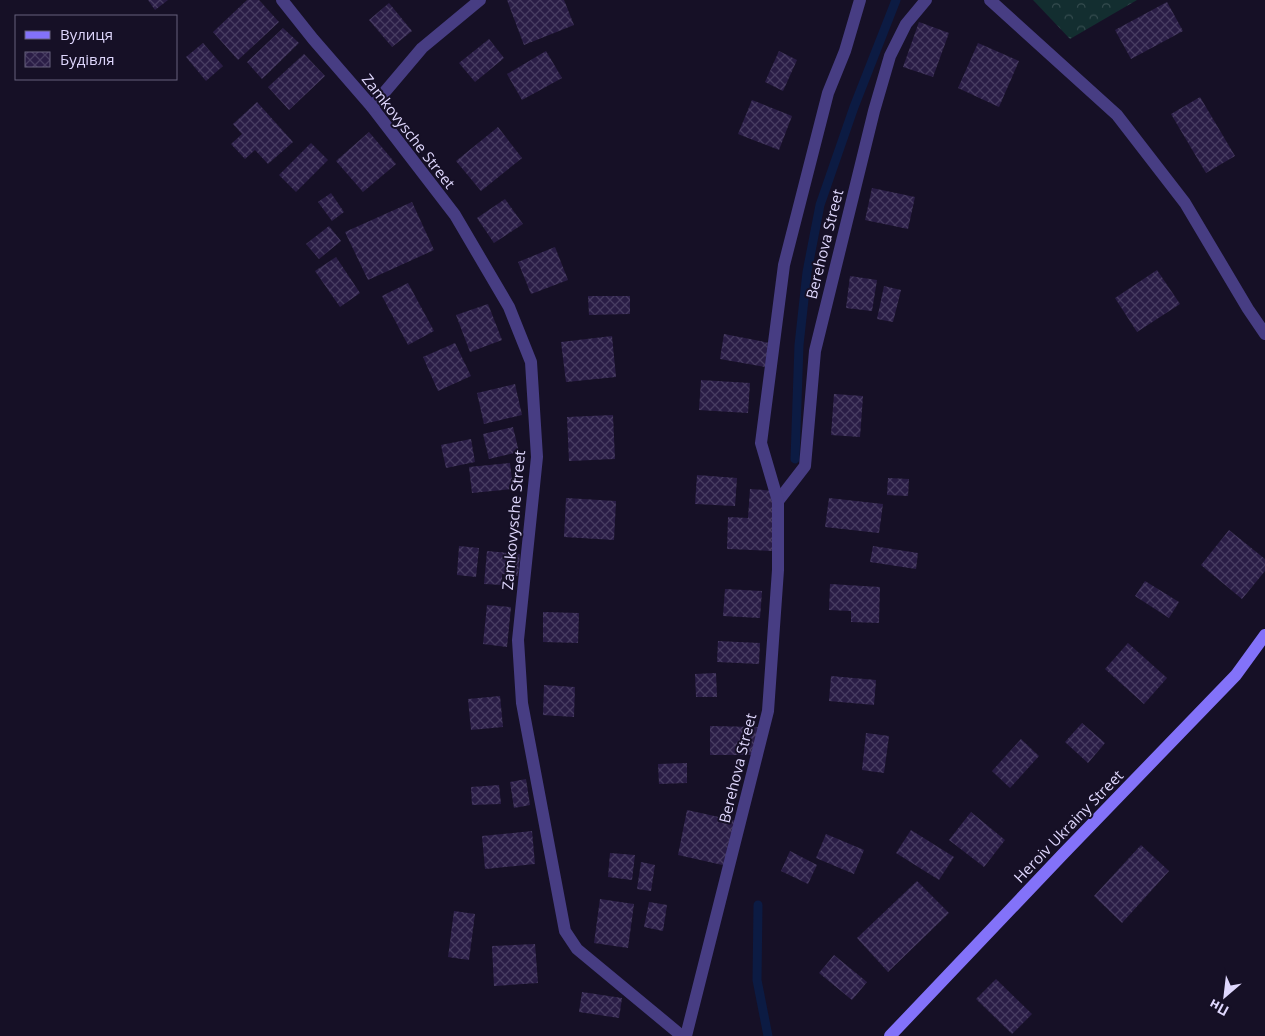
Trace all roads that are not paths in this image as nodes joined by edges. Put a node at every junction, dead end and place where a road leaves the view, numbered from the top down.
1 (282, 0) edge
2 (480, 0) edge
3 (860, 0) edge
4 (926, 0) edge
5 (990, 0) edge
6 (372, 107) junction
7 (1265, 334) edge
8 (778, 501) junction
9 (1265, 635) edge
10 (682, 1036) edge
11 (686, 1036) edge
12 (890, 1036) edge

1 - 6 street, Zamkovysche Street
2 - 6 street
3 - 8 street, Berehova Street
4 - 8 street, Berehova Street
5 - 7 street
6 - 10 street, Zamkovysche Street
8 - 11 street, Berehova Street
9 - 12 main road, Heroiv Ukrainy Street

